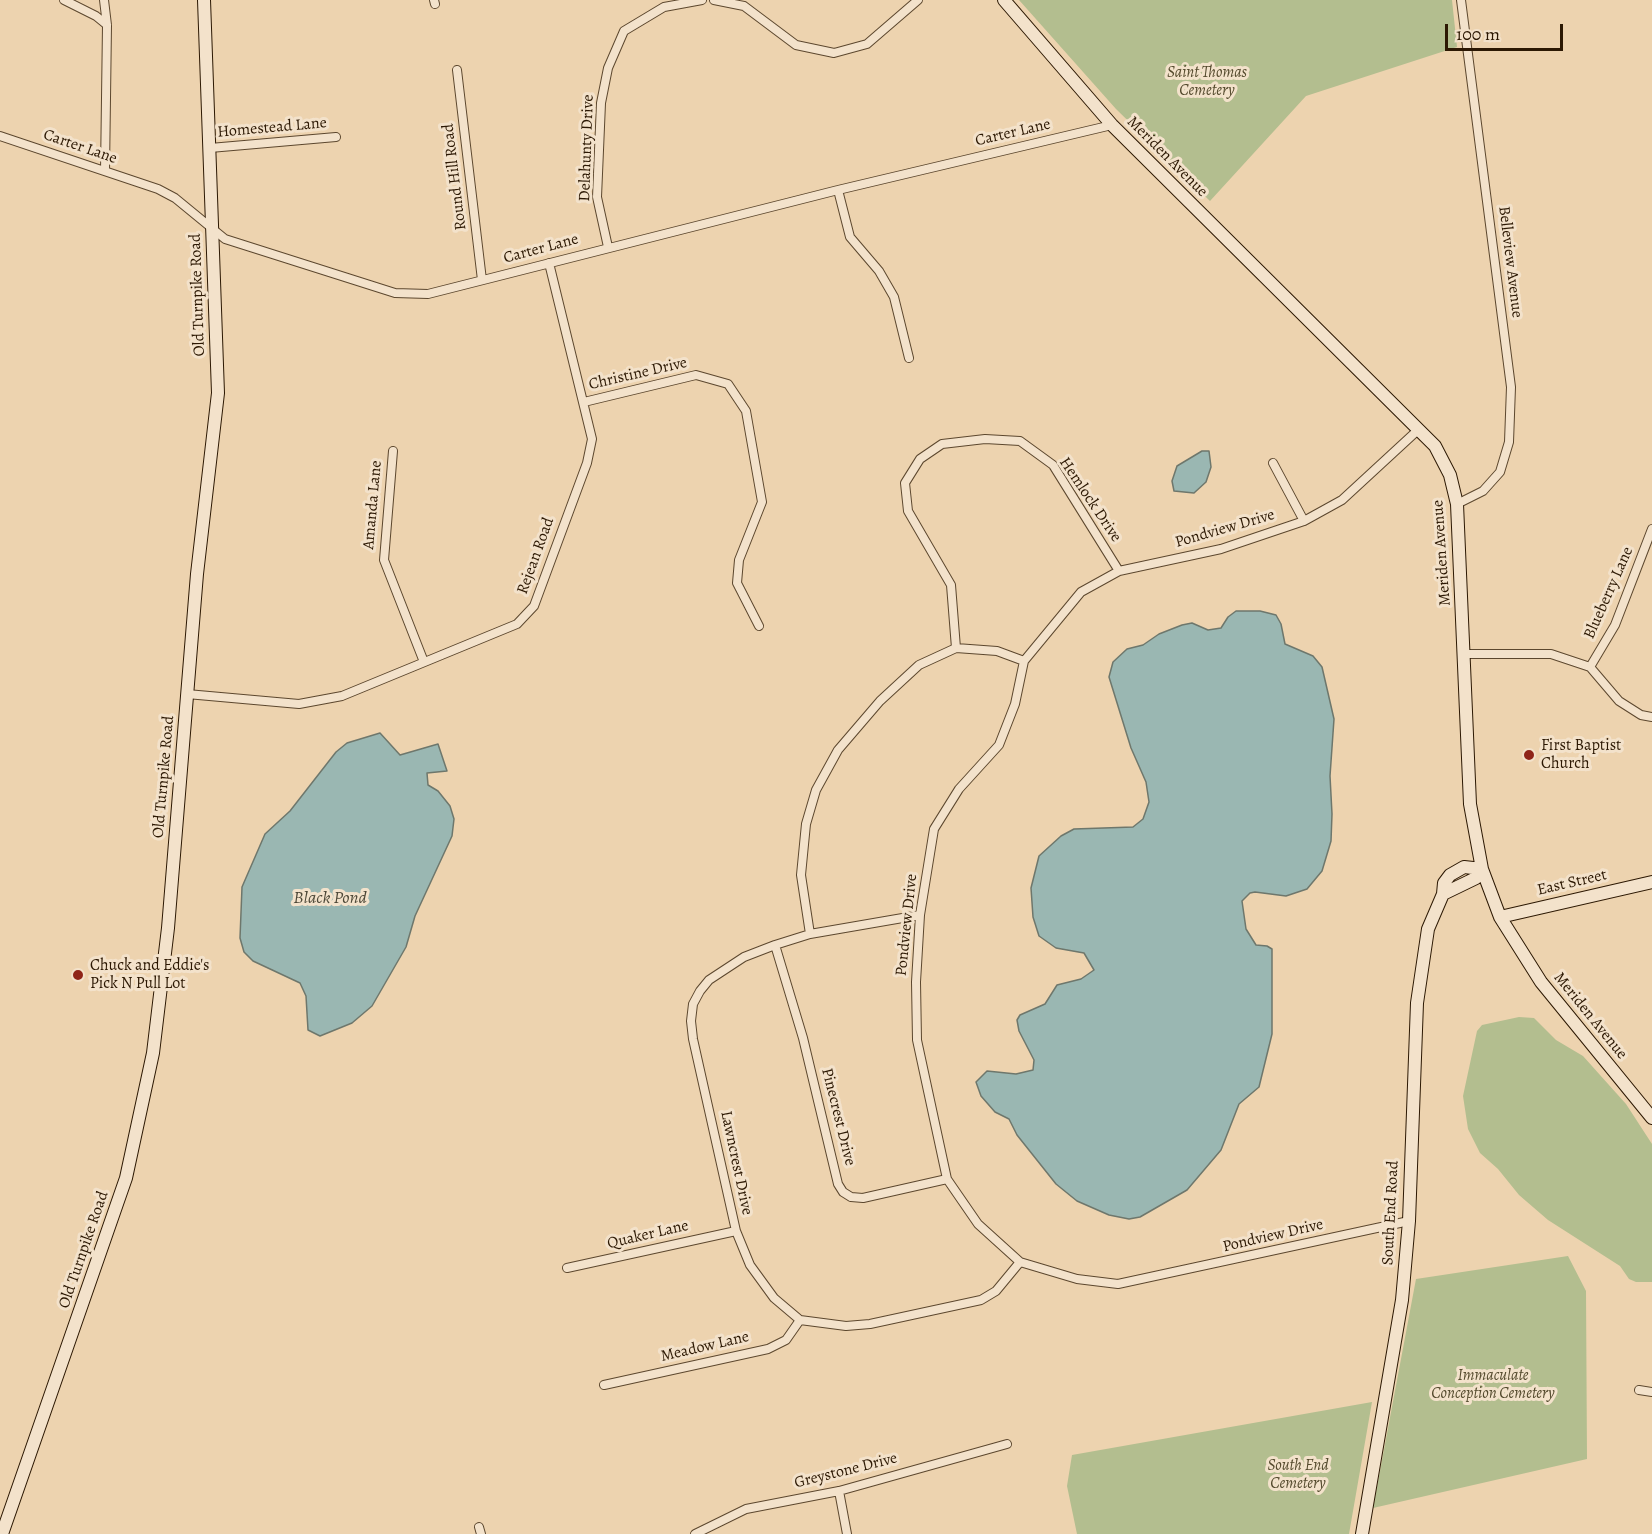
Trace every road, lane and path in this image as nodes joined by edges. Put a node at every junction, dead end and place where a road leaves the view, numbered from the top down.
1 (64, 0) edge
2 (104, 0) edge
3 (204, 0) edge
4 (702, 0) edge
5 (714, 0) edge
6 (918, 0) edge
7 (1004, 0) edge
8 (1461, 0) edge
9 (107, 25) junction
10 (457, 70) dead end
11 (1112, 125) junction
12 (0, 136) edge
13 (336, 137) dead end
14 (210, 148) junction
15 (105, 171) junction
16 (838, 190) junction
17 (211, 230) junction
18 (608, 248) junction
19 (549, 263) junction
20 (482, 280) junction
21 (909, 358) dead end
22 (584, 402) junction
23 (1419, 429) junction
24 (393, 451) dead end
25 (1273, 463) dead end
26 (1457, 504) junction
27 (1305, 521) junction
28 (1652, 529) edge
29 (1119, 571) junction
30 (759, 626) dead end
31 (956, 648) junction
32 (1464, 654) junction
33 (1024, 661) junction
34 (424, 662) junction
35 (1590, 667) junction
36 (187, 694) junction
37 (1652, 717) edge
38 (1482, 869) junction
39 (1652, 882) edge
40 (920, 915) junction
41 (1500, 917) junction
42 (810, 934) junction
43 (775, 945) junction
44 (1652, 1119) edge
45 (947, 1179) junction
46 (1409, 1221) junction
47 (736, 1231) junction
48 (1020, 1262) junction
49 (567, 1268) dead end
50 (800, 1320) junction
51 (604, 1385) dead end
52 (1640, 1390) dead end
53 (1652, 1392) edge
54 (1007, 1444) dead end
55 (838, 1491) junction
56 (2, 1534) edge
57 (695, 1534) edge
58 (847, 1534) edge
59 (1362, 1534) edge

1 - 9 street
2 - 9 street
3 - 14 main road, Old Turnpike Road
4 - 18 street, Delahunty Drive
5 - 6 street
7 - 11 main road, Meriden Avenue
8 - 26 street, Belleview Avenue
9 - 15 street
10 - 20 street, Round Hill Road
11 - 16 street, Carter Lane
11 - 23 main road, Meriden Avenue
12 - 15 street, Carter Lane
13 - 14 street, Homestead Lane
14 - 17 main road, Old Turnpike Road
15 - 17 street, Carter Lane
16 - 18 street, Carter Lane
16 - 21 street
17 - 20 street, Carter Lane
17 - 36 main road, Old Turnpike Road
18 - 19 street, Carter Lane
19 - 20 street, Carter Lane
19 - 22 street, Rejean Road
22 - 30 street, Christine Drive
22 - 34 street, Rejean Road
23 - 26 main road, Meriden Avenue
23 - 27 street, Pondview Drive
24 - 34 street, Amanda Lane
25 - 27 street
26 - 32 main road, Meriden Avenue
27 - 29 street, Pondview Drive
28 - 35 street, Blueberry Lane
29 - 31 street, Hemlock Drive
29 - 33 street, Pondview Drive
31 - 33 street
31 - 42 street
32 - 35 street
32 - 38 main road, Meriden Avenue
33 - 40 street, Pondview Drive
34 - 36 street, Rejean Road
35 - 37 street
36 - 56 main road, Old Turnpike Road
38 - 41 main road, Meriden Avenue
38 - 46 main road, South End Road
39 - 41 main road, East Street
40 - 42 street, Lawncrest Drive
40 - 45 street, Pondview Drive
41 - 44 main road, Meriden Avenue
42 - 43 street, Lawncrest Drive
43 - 45 street, Pinecrest Drive
43 - 47 street, Lawncrest Drive
45 - 48 street, Pondview Drive
46 - 48 street, Pondview Drive
46 - 59 main road, South End Road
47 - 49 street, Quaker Lane
47 - 50 street, Lawncrest Drive
48 - 50 street
50 - 51 street, Meadow Lane
52 - 53 street
54 - 55 street, Greystone Drive
55 - 57 street, Greystone Drive
55 - 58 street

